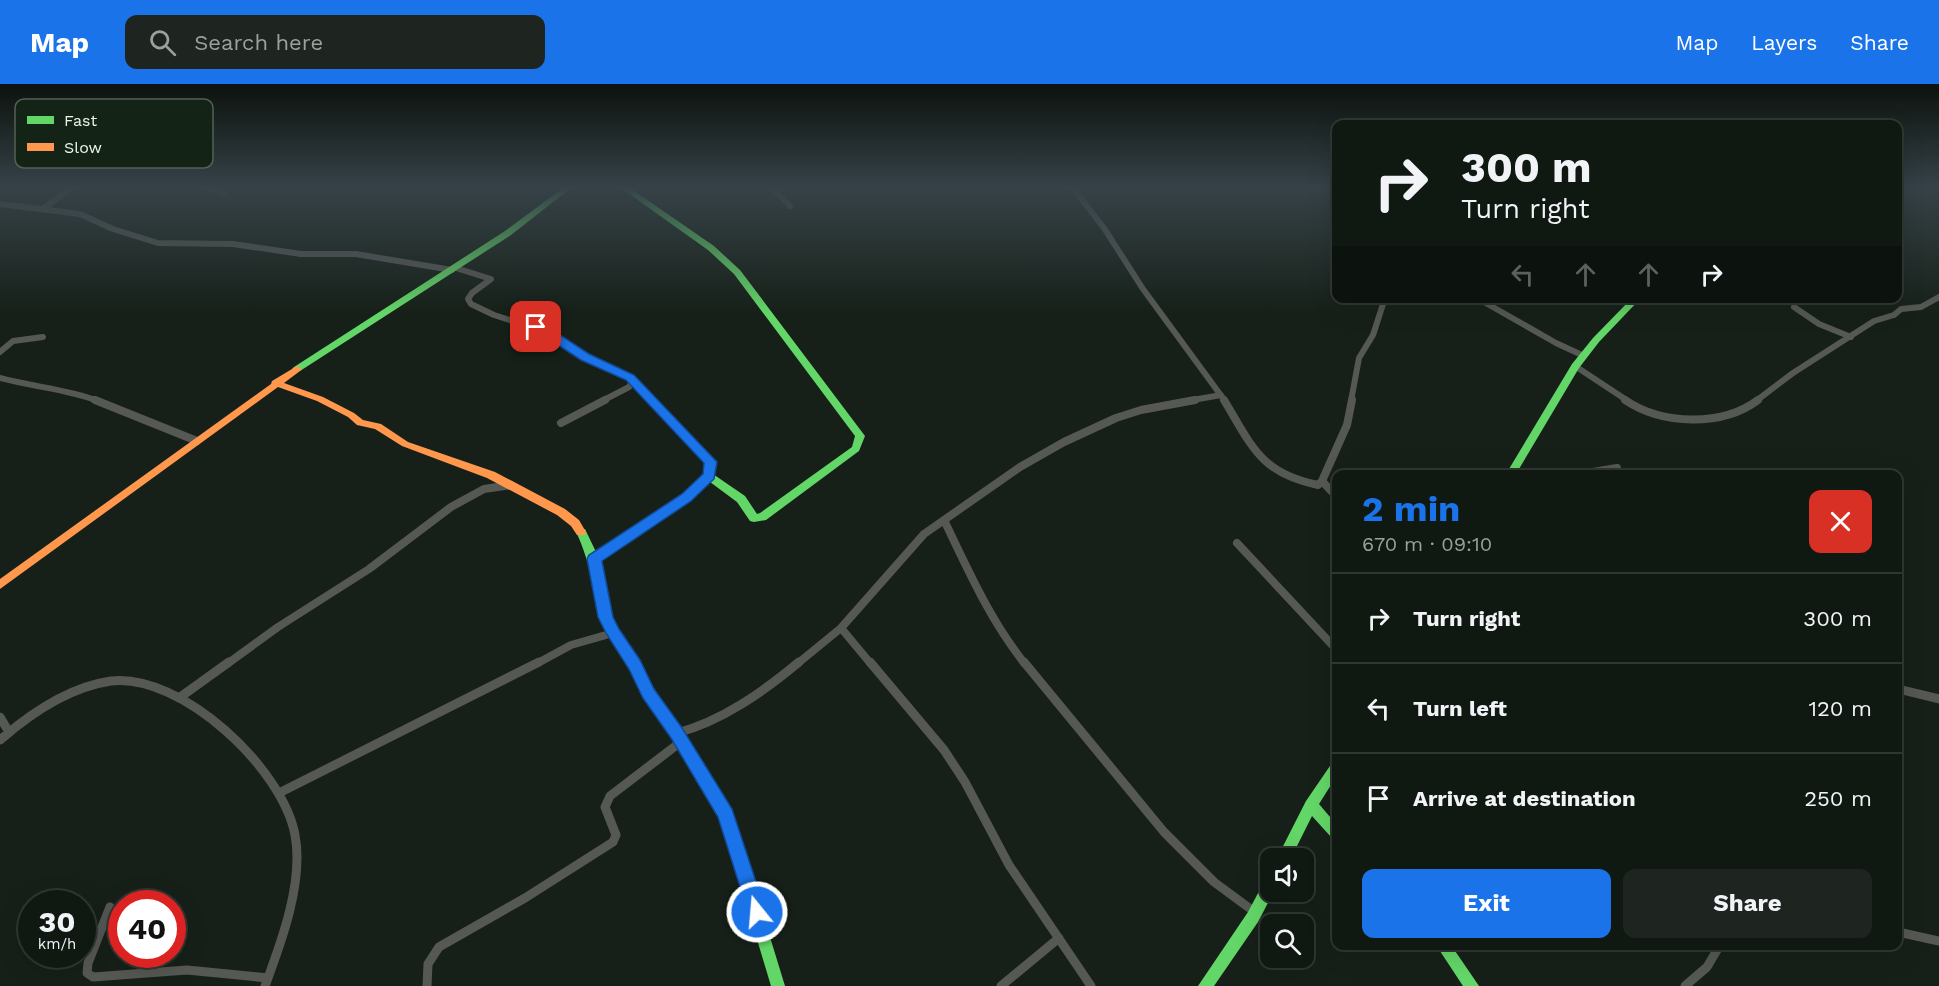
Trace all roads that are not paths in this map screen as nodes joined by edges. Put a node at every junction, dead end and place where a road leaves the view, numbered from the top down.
1 (117, 230) edge
2 (512, 230) edge
3 (685, 230) edge
4 (1105, 230) edge
5 (454, 269) junction
6 (1939, 297) edge
7 (1383, 303) edge
8 (1488, 303) edge
9 (1632, 303) edge
10 (1794, 307) dead end
11 (43, 337) dead end
12 (1851, 338) junction
13 (0, 352) edge
14 (1584, 356) junction
15 (1575, 366) junction
16 (0, 378) edge
17 (633, 380) junction
18 (275, 383) junction
19 (1221, 395) junction
20 (561, 423) dead end
21 (197, 441) junction
22 (1617, 468) dead end
23 (1513, 470) edge
24 (1605, 470) edge
25 (710, 476) junction
26 (1322, 481) junction
27 (511, 485) junction
28 (1332, 492) edge
29 (944, 520) junction
30 (1236, 543) dead end
31 (594, 559) junction
32 (0, 585) edge
33 (841, 628) junction
34 (613, 633) junction
35 (1332, 644) edge
36 (1902, 690) edge
37 (179, 698) junction
38 (1939, 699) edge
39 (0, 717) edge
40 (9, 732) junction
41 (679, 737) junction
42 (0, 740) edge
43 (1332, 773) edge
44 (279, 793) junction
45 (1311, 805) junction
46 (1332, 828) edge
47 (1289, 848) edge
48 (1262, 902) edge
49 (108, 912) edge
50 (1256, 913) junction
51 (1902, 933) edge
52 (1059, 938) junction
53 (1939, 940) edge
54 (1447, 950) edge
55 (1717, 950) edge
56 (266, 982) edge
57 (427, 986) edge
58 (778, 986) edge
59 (1001, 986) edge
60 (1091, 986) edge
61 (1204, 986) edge
62 (1472, 986) edge
63 (1685, 986) edge

1 - 5 street
2 - 5 street
3 - 25 street
4 - 19 street
5 - 17 street
5 - 18 street
6 - 12 street
7 - 26 street
8 - 14 street
9 - 14 street
10 - 12 street
11 - 13 street
12 - 15 street
14 - 15 street
15 - 23 street
16 - 21 street
17 - 20 street
17 - 25 street
18 - 21 street
18 - 27 street
19 - 26 street
19 - 29 street
21 - 32 street
22 - 24 street
25 - 31 street
26 - 28 street
27 - 31 street
27 - 37 street
29 - 33 street
29 - 50 street
30 - 35 street
31 - 34 street
33 - 41 street
33 - 52 street
34 - 41 street
34 - 44 street
36 - 38 street
37 - 40 street
37 - 44 street
39 - 40 street
40 - 42 street
41 - 57 street
41 - 58 street
43 - 45 street
44 - 56 street
45 - 46 street
45 - 47 street
48 - 50 street
49 - 56 street
50 - 61 street
51 - 53 street
52 - 59 street
52 - 60 street
54 - 62 street
55 - 63 street

